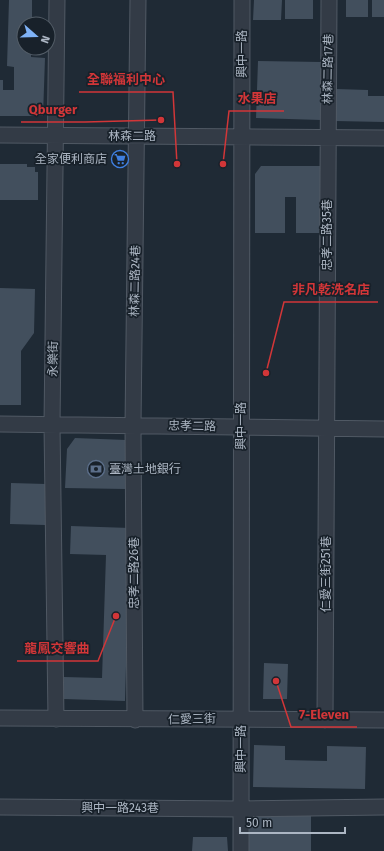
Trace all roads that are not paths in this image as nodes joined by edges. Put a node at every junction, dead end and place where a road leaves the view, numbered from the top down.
1 (57, 0) edge
2 (138, 0) edge
3 (242, 0) edge
4 (329, 0) edge
5 (0, 134) edge
6 (57, 135) junction
7 (138, 136) junction
8 (242, 137) junction
9 (328, 137) junction
10 (384, 138) edge
11 (0, 424) edge
12 (52, 425) junction
13 (133, 426) junction
14 (241, 428) junction
15 (326, 428) junction
16 (384, 429) edge
17 (0, 718) edge
18 (56, 719) junction
19 (241, 719) junction
20 (134, 720) junction
21 (325, 720) junction
22 (384, 720) edge
23 (0, 807) edge
24 (384, 807) edge
25 (241, 810) junction
26 (240, 851) edge

1 - 6 street, 永樂街
2 - 7 street, 林森二路24巷
3 - 8 street, 興中一路
4 - 9 street, 林森二路17巷
5 - 6 street, 林森二路
6 - 7 street, 林森二路
6 - 12 street, 永樂街
7 - 8 street, 林森二路
7 - 13 street, 林森二路24巷
8 - 9 street, 林森二路
8 - 14 street, 興中一路
9 - 10 street, 林森二路
9 - 15 street, 忠孝二路35巷
11 - 12 street, 忠孝二路
12 - 13 street, 忠孝二路
12 - 18 street, 永樂街
13 - 14 street, 忠孝二路
13 - 20 street, 忠孝二路26巷
14 - 15 street, 忠孝二路
14 - 19 street, 興中一路
15 - 16 street, 忠孝二路
15 - 21 street, 仁愛三街251巷
17 - 18 street, 仁愛三街
18 - 20 street, 仁愛三街
19 - 20 street, 仁愛三街
19 - 21 street, 仁愛三街
19 - 25 street, 興中一路
21 - 22 street, 仁愛三街
23 - 25 street, 興中一路243巷
24 - 25 street, 興中一路243巷
25 - 26 street, 興中一路

